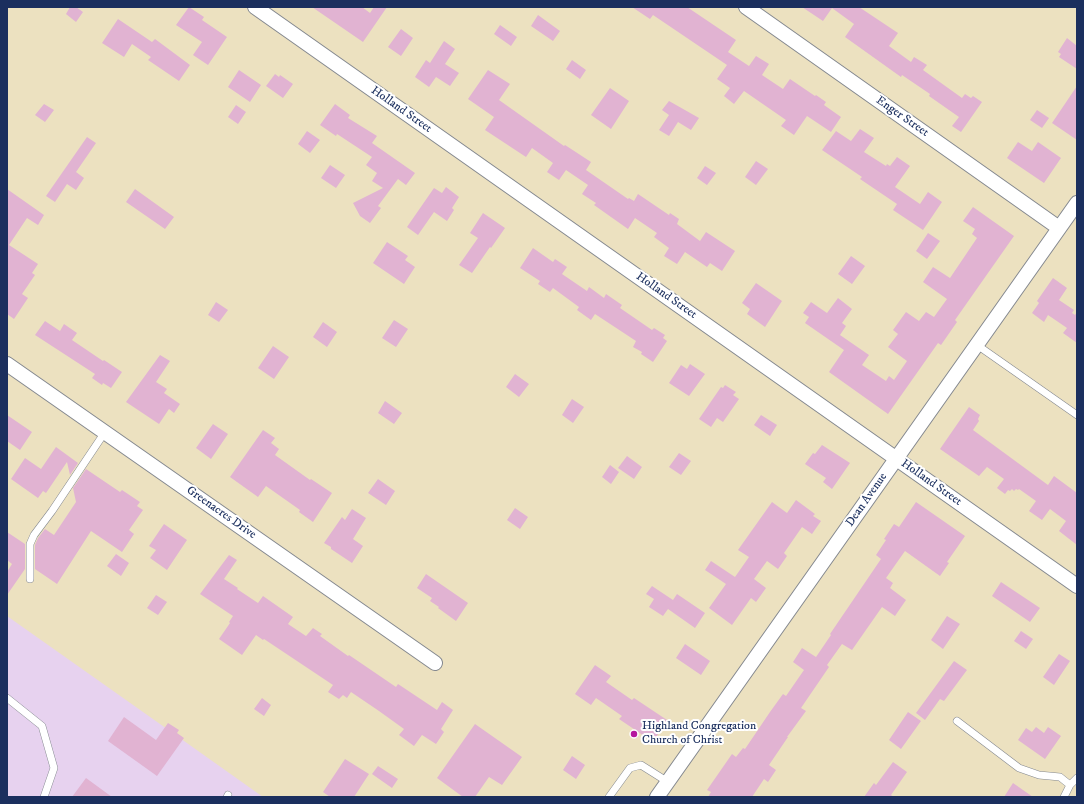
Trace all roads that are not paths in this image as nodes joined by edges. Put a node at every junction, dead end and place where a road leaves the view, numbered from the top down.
1 (255, 7) edge
2 (746, 7) edge
3 (1077, 203) edge
4 (1059, 228) junction
5 (977, 345) junction
6 (7, 364) edge
7 (1077, 415) edge
8 (105, 432) junction
9 (896, 458) junction
10 (30, 579) dead end
11 (1077, 586) edge
12 (435, 663) dead end
13 (7, 698) edge
14 (957, 721) dead end
15 (1077, 778) edge
16 (668, 782) junction
17 (1070, 785) junction
18 (44, 797) edge
19 (609, 797) edge
20 (657, 797) edge
21 (1064, 797) edge

1 - 9 street, Holland Street
2 - 4 street, Enger Street
3 - 4 street, Dean Avenue
4 - 5 street, Dean Avenue
5 - 7 lane
5 - 9 street, Dean Avenue
6 - 8 street, Greenacres Drive
8 - 10 lane
8 - 12 street, Greenacres Drive
9 - 11 street, Holland Street
9 - 16 street, Dean Avenue
13 - 18 lane
14 - 17 lane
15 - 17 lane
16 - 19 lane
16 - 20 street, Dean Avenue
17 - 21 lane

